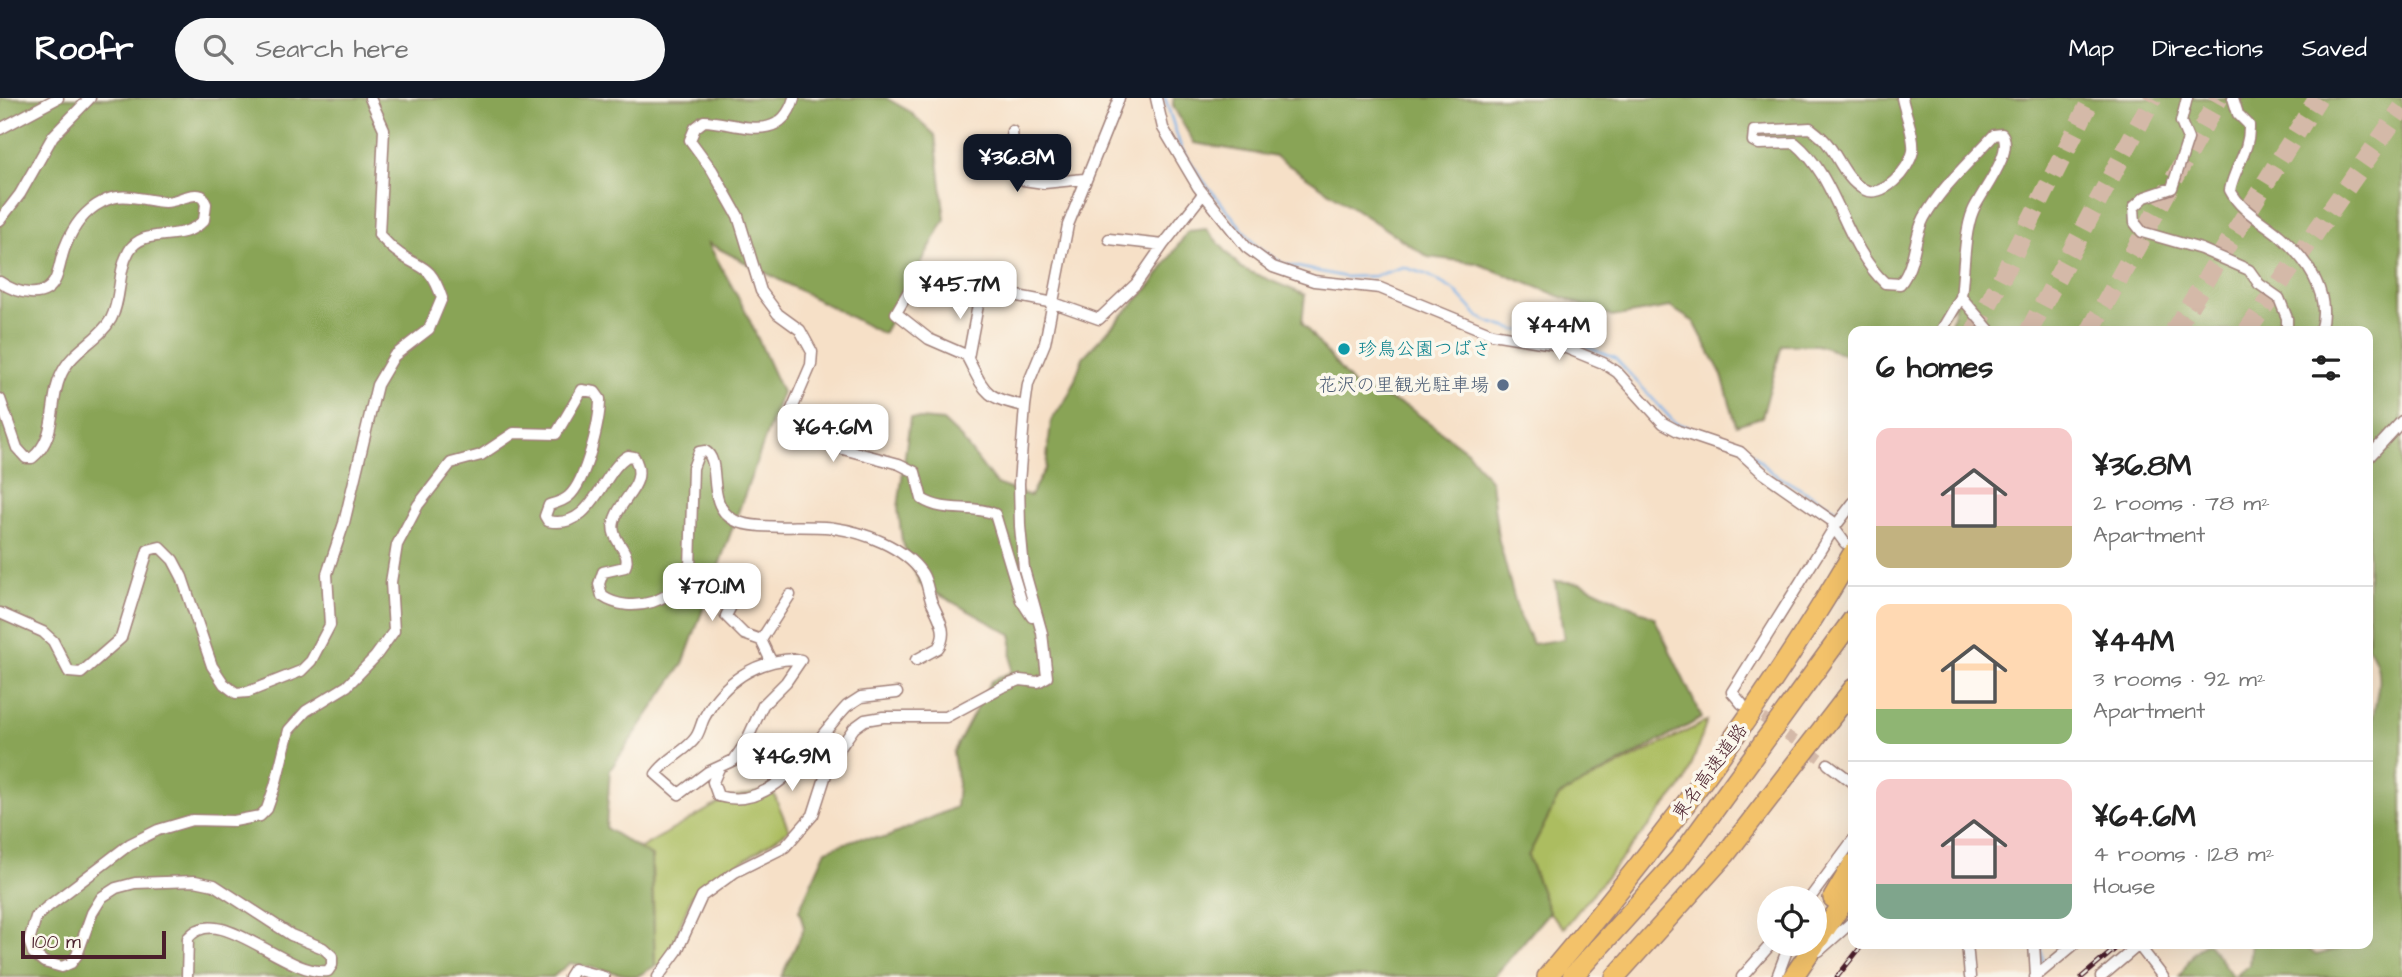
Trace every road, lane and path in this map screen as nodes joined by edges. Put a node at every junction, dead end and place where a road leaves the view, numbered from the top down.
1 (58, 98) edge
2 (90, 98) edge
3 (370, 98) edge
4 (794, 98) edge
5 (1119, 98) edge
6 (1156, 98) edge
7 (1902, 98) edge
8 (2187, 98) edge
9 (2233, 98) edge
10 (0, 129) edge
11 (1012, 131) dead end
12 (1084, 179) junction
13 (1203, 194) junction
14 (0, 220) edge
15 (1109, 239) dead end
16 (1163, 245) junction
17 (0, 282) edge
18 (981, 289) junction
19 (1961, 298) junction
20 (1054, 303) junction
21 (1944, 326) edge
22 (1986, 326) edge
23 (2287, 326) edge
24 (2322, 326) edge
25 (968, 358) junction
26 (0, 399) edge
27 (1025, 406) junction
28 (2402, 421) edge
29 (2373, 453) edge
30 (1848, 510) edge
31 (1834, 528) junction
32 (1848, 547) edge
33 (1848, 550) edge
34 (790, 595) dead end
35 (747, 596) dead end
36 (0, 613) edge
37 (1848, 626) edge
38 (1042, 634) junction
39 (761, 640) junction
40 (916, 660) dead end
41 (771, 661) junction
42 (897, 693) dead end
43 (1848, 695) edge
44 (1742, 704) dead end
45 (1828, 764) tunnel mouth
46 (719, 768) junction
47 (1848, 779) edge
48 (1848, 847) edge
49 (1848, 872) edge
50 (1819, 886) edge
51 (1848, 895) edge
52 (1827, 906) edge
53 (1848, 925) edge
54 (1968, 949) edge
55 (2034, 949) edge
56 (2068, 949) edge
57 (2133, 949) edge
58 (2142, 949) edge
59 (1761, 956) edge
60 (1785, 956) edge
61 (1793, 956) edge
62 (1796, 972) edge
63 (574, 974) edge
64 (2036, 976) edge
65 (187, 977) edge
66 (604, 977) edge
67 (658, 977) edge
68 (1547, 977) edge
69 (1572, 977) edge
70 (1615, 977) edge
71 (1742, 977) edge
72 (1778, 977) edge
73 (1970, 977) edge
74 (2101, 977) edge
75 (2162, 977) edge

1 - 10 street
2 - 14 street
3 - 36 street
4 - 38 street
5 - 12 street
6 - 13 street
7 - 19 street
8 - 23 street
9 - 24 street
11 - 12 street
12 - 20 street
13 - 16 street
13 - 31 street
15 - 16 street
16 - 20 street
17 - 26 street
18 - 20 street
18 - 25 street
18 - 25 street
19 - 21 street
19 - 22 street
20 - 27 street
25 - 27 street
27 - 38 street
28 - 29 street
30 - 31 street
31 - 32 street
31 - 44 street
33 - 68 highway, 東名高速道路
34 - 39 street
35 - 39 street
37 - 69 highway, 東名高速道路
38 - 67 street
39 - 41 street
40 - 65 street
41 - 46 street
41 - 46 street
42 - 46 street
43 - 70 highway
45 - 47 street
48 - 50 street
49 - 52 highway
51 - 62 highway
53 - 62 street
54 - 73 street
55 - 64 street
56 - 64 street
57 - 74 street
58 - 75 street
59 - 71 street
60 - 72 street
61 - 72 highway
63 - 66 street

